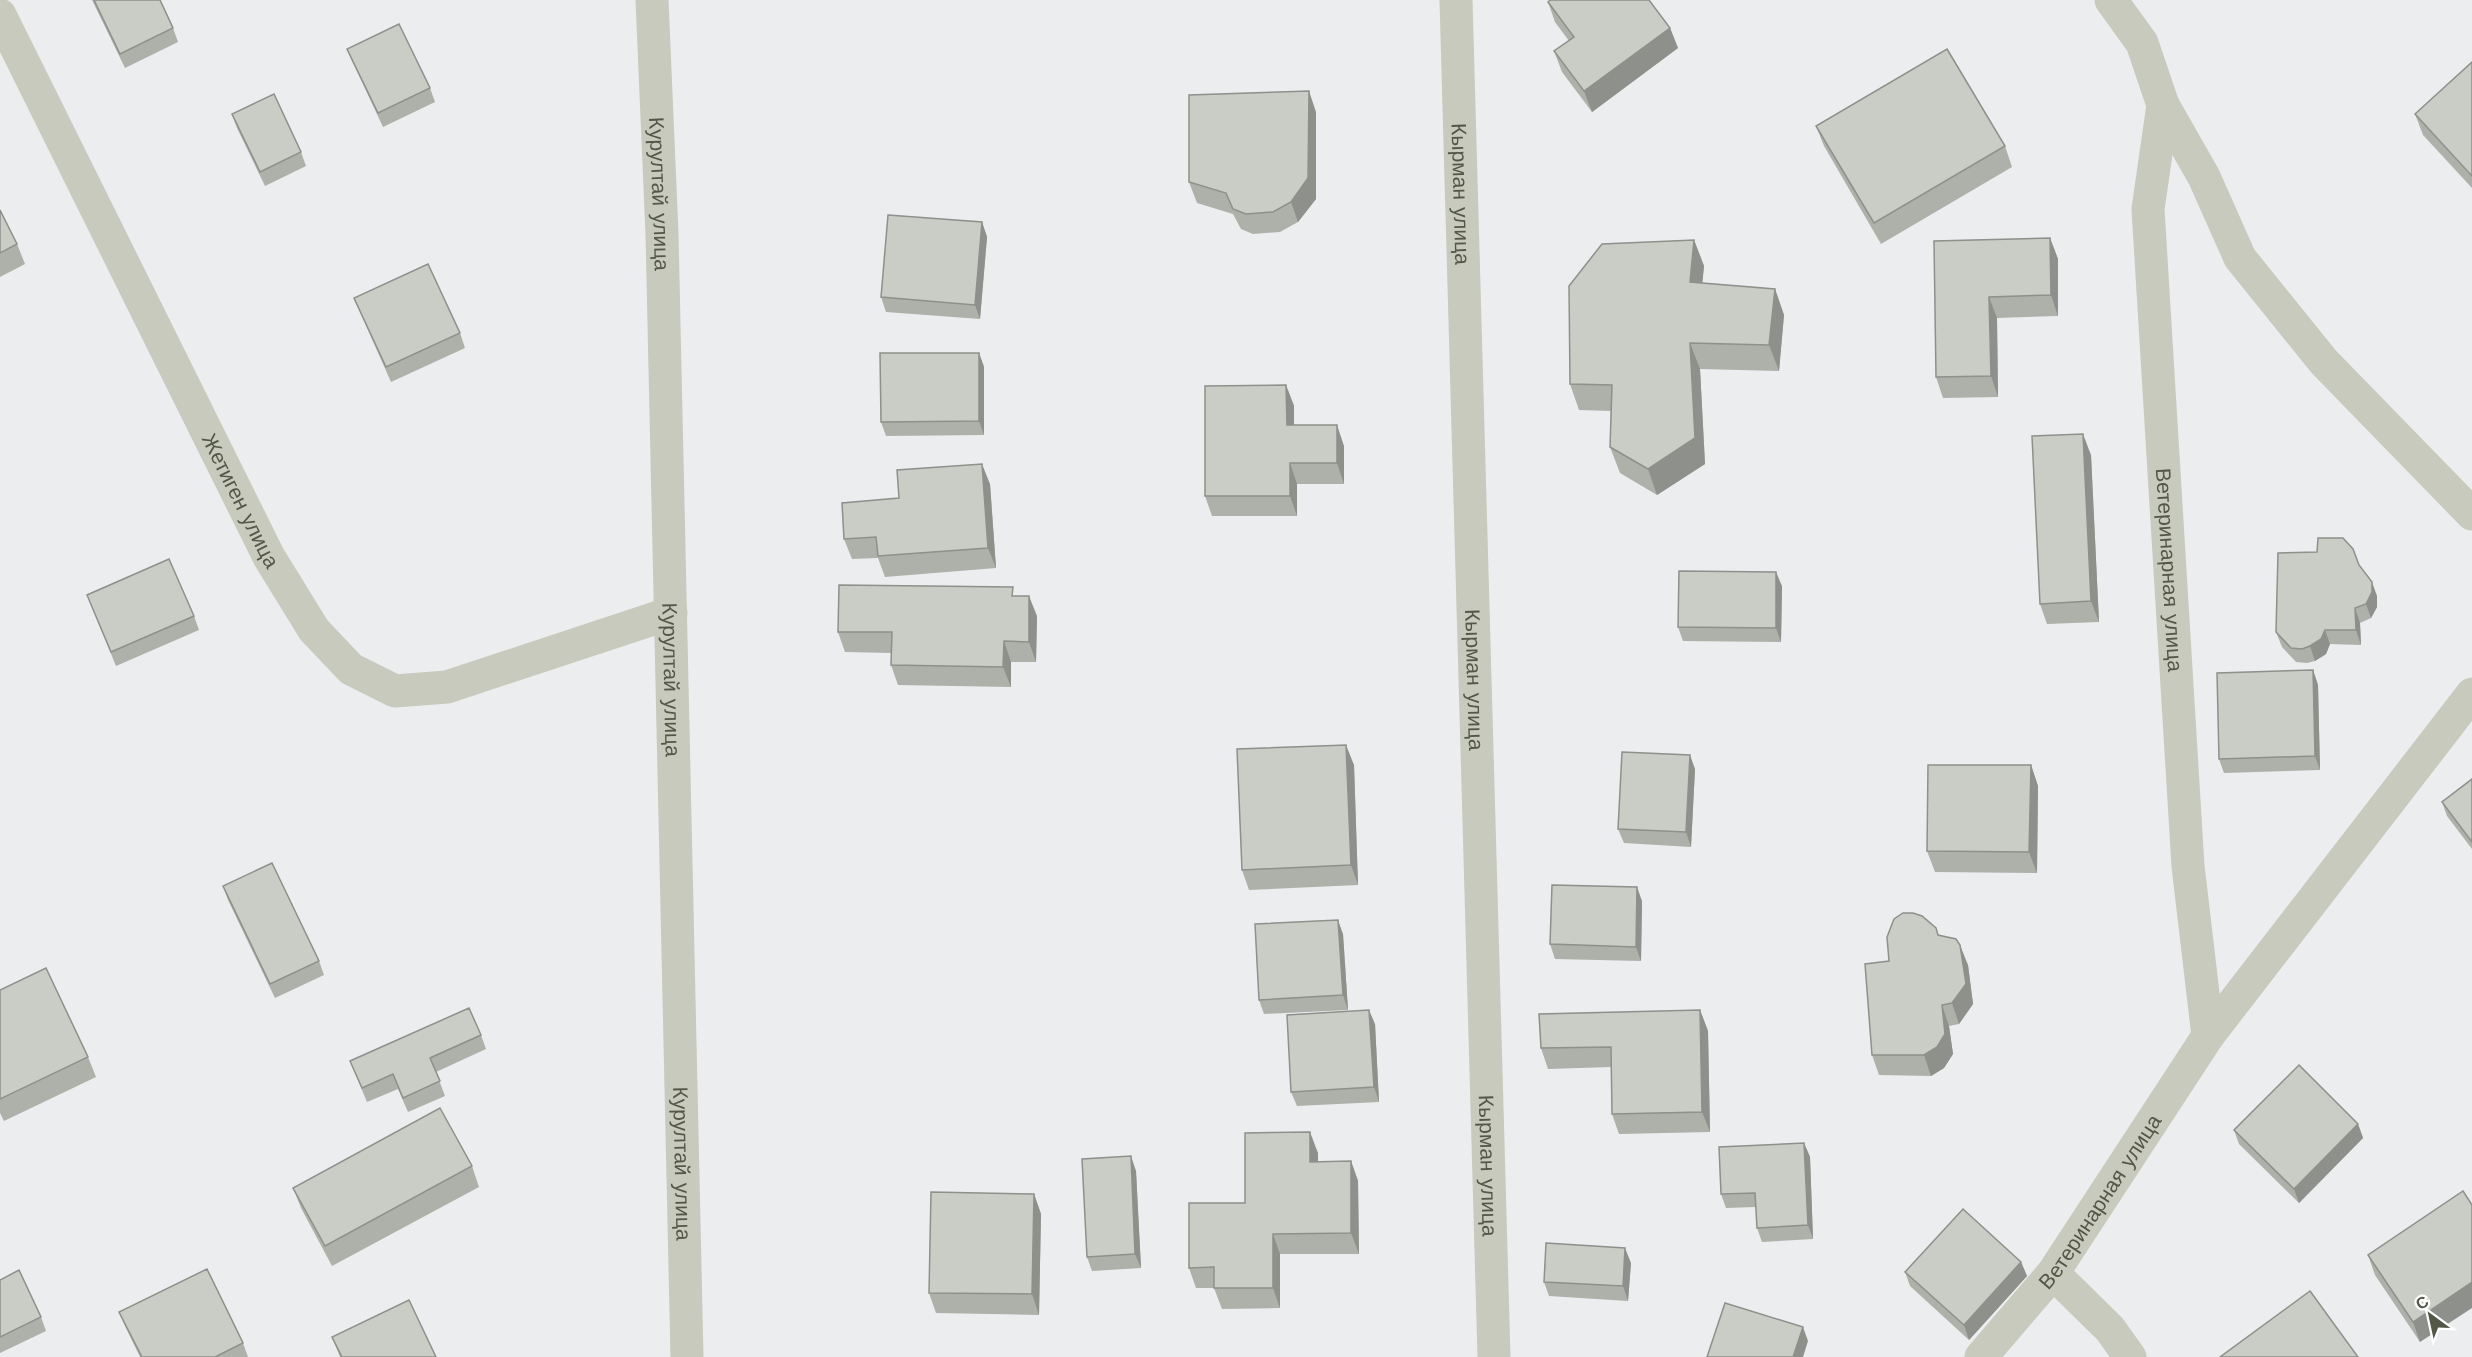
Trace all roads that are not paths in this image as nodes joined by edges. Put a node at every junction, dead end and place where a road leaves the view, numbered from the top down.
1 (652, 0) edge
2 (1456, 0) edge
3 (2111, 0) edge
4 (0, 15) edge
5 (2163, 105) junction
6 (2472, 514) edge
7 (671, 613) junction
8 (2472, 694) edge
9 (2208, 1036) junction
10 (2053, 1273) junction
11 (687, 1357) edge
12 (1494, 1357) edge
13 (1981, 1357) edge
14 (2130, 1357) edge

1 - 7 street, Курултай улица
2 - 12 street, Кырман улица
3 - 5 street, Ветеринарная улица
4 - 7 street, Жетиген улица
5 - 6 street, Ветеринарная улица
5 - 9 street, Ветеринарная улица
7 - 11 street, Курултай улица
8 - 9 street, Ветеринарная улица
9 - 10 street, Ветеринарная улица
10 - 13 street, Ветеринарная улица
10 - 14 street

